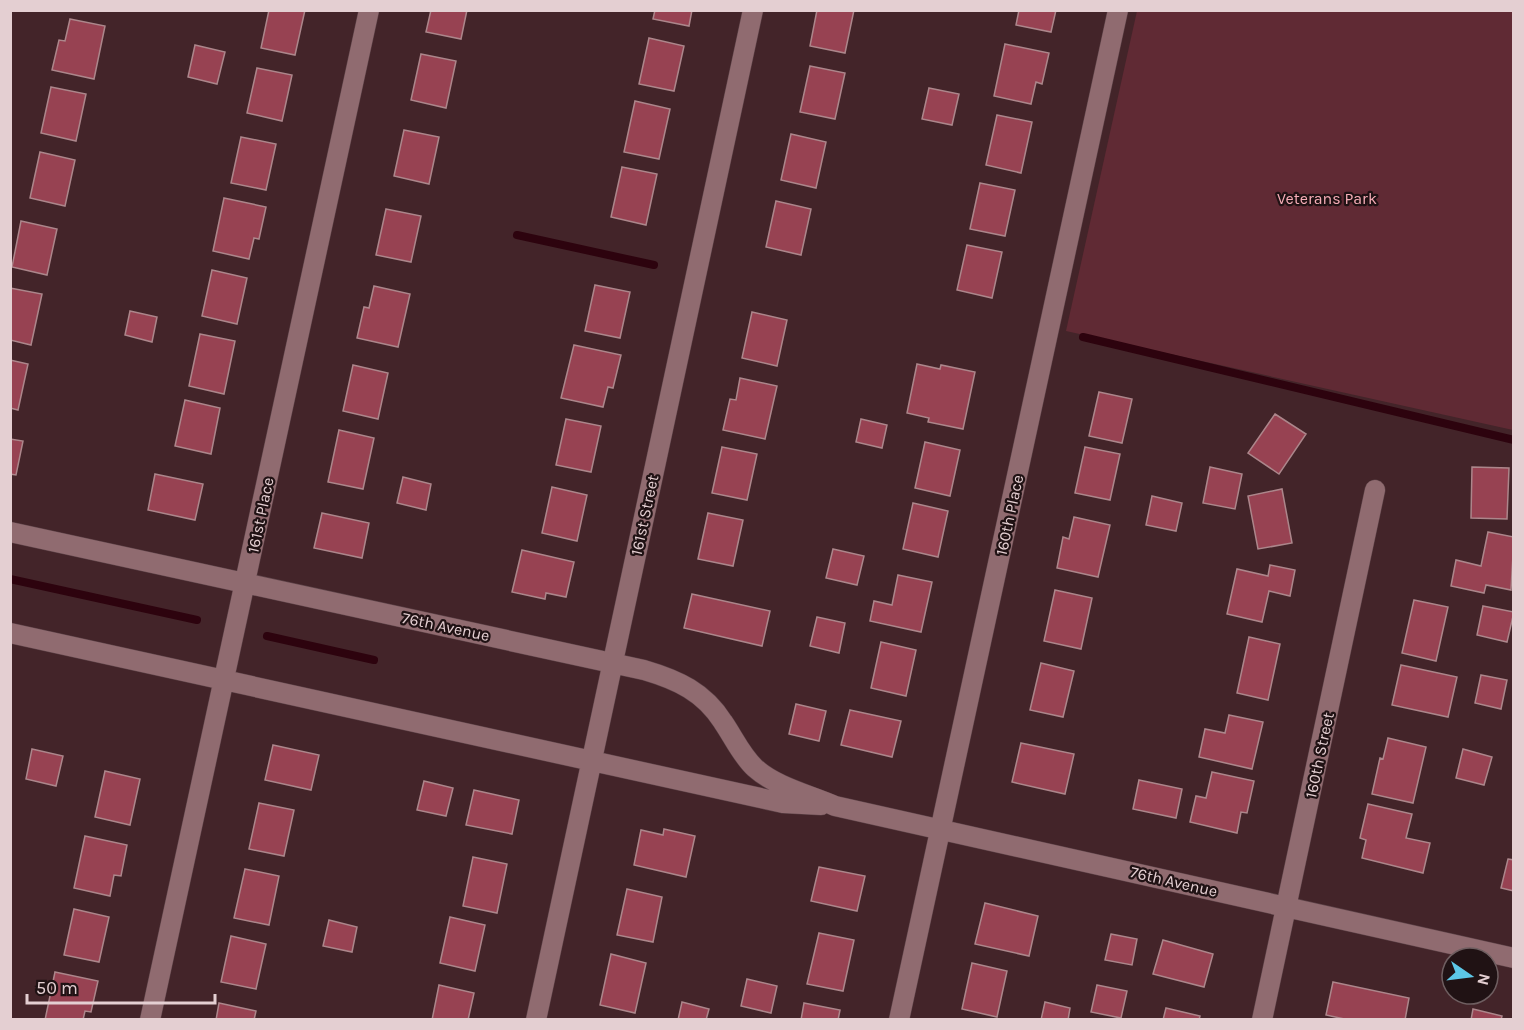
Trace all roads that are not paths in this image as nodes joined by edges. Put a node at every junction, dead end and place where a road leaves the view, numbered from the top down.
1 (369, 10) edge
2 (753, 10) edge
3 (1118, 10) edge
4 (1375, 490) dead end
5 (10, 532) edge
6 (244, 583) junction
7 (10, 633) edge
8 (612, 662) junction
9 (224, 681) junction
10 (592, 761) junction
11 (835, 806) junction
12 (941, 830) junction
13 (1287, 906) junction
14 (1514, 958) edge
15 (150, 1020) edge
16 (536, 1020) edge
17 (899, 1020) edge
18 (1262, 1020) edge

1 - 6 street, 161st Place
2 - 8 street, 161st Street
3 - 12 street, 160th Place
4 - 13 street, 160th Street
5 - 6 street, 76th Avenue
6 - 8 street, 76th Avenue
6 - 9 street, 161st Place
7 - 9 street, 76th Avenue
8 - 10 street, 161st Street
8 - 11 street, 76th Avenue
9 - 10 street, 76th Avenue
9 - 15 street, 161st Place
10 - 11 street, 76th Avenue
10 - 16 street, 161st Street
11 - 12 street, 76th Avenue
12 - 13 street, 76th Avenue
12 - 17 street, 160th Place
13 - 14 street, 76th Avenue
13 - 18 street, 160th Street

